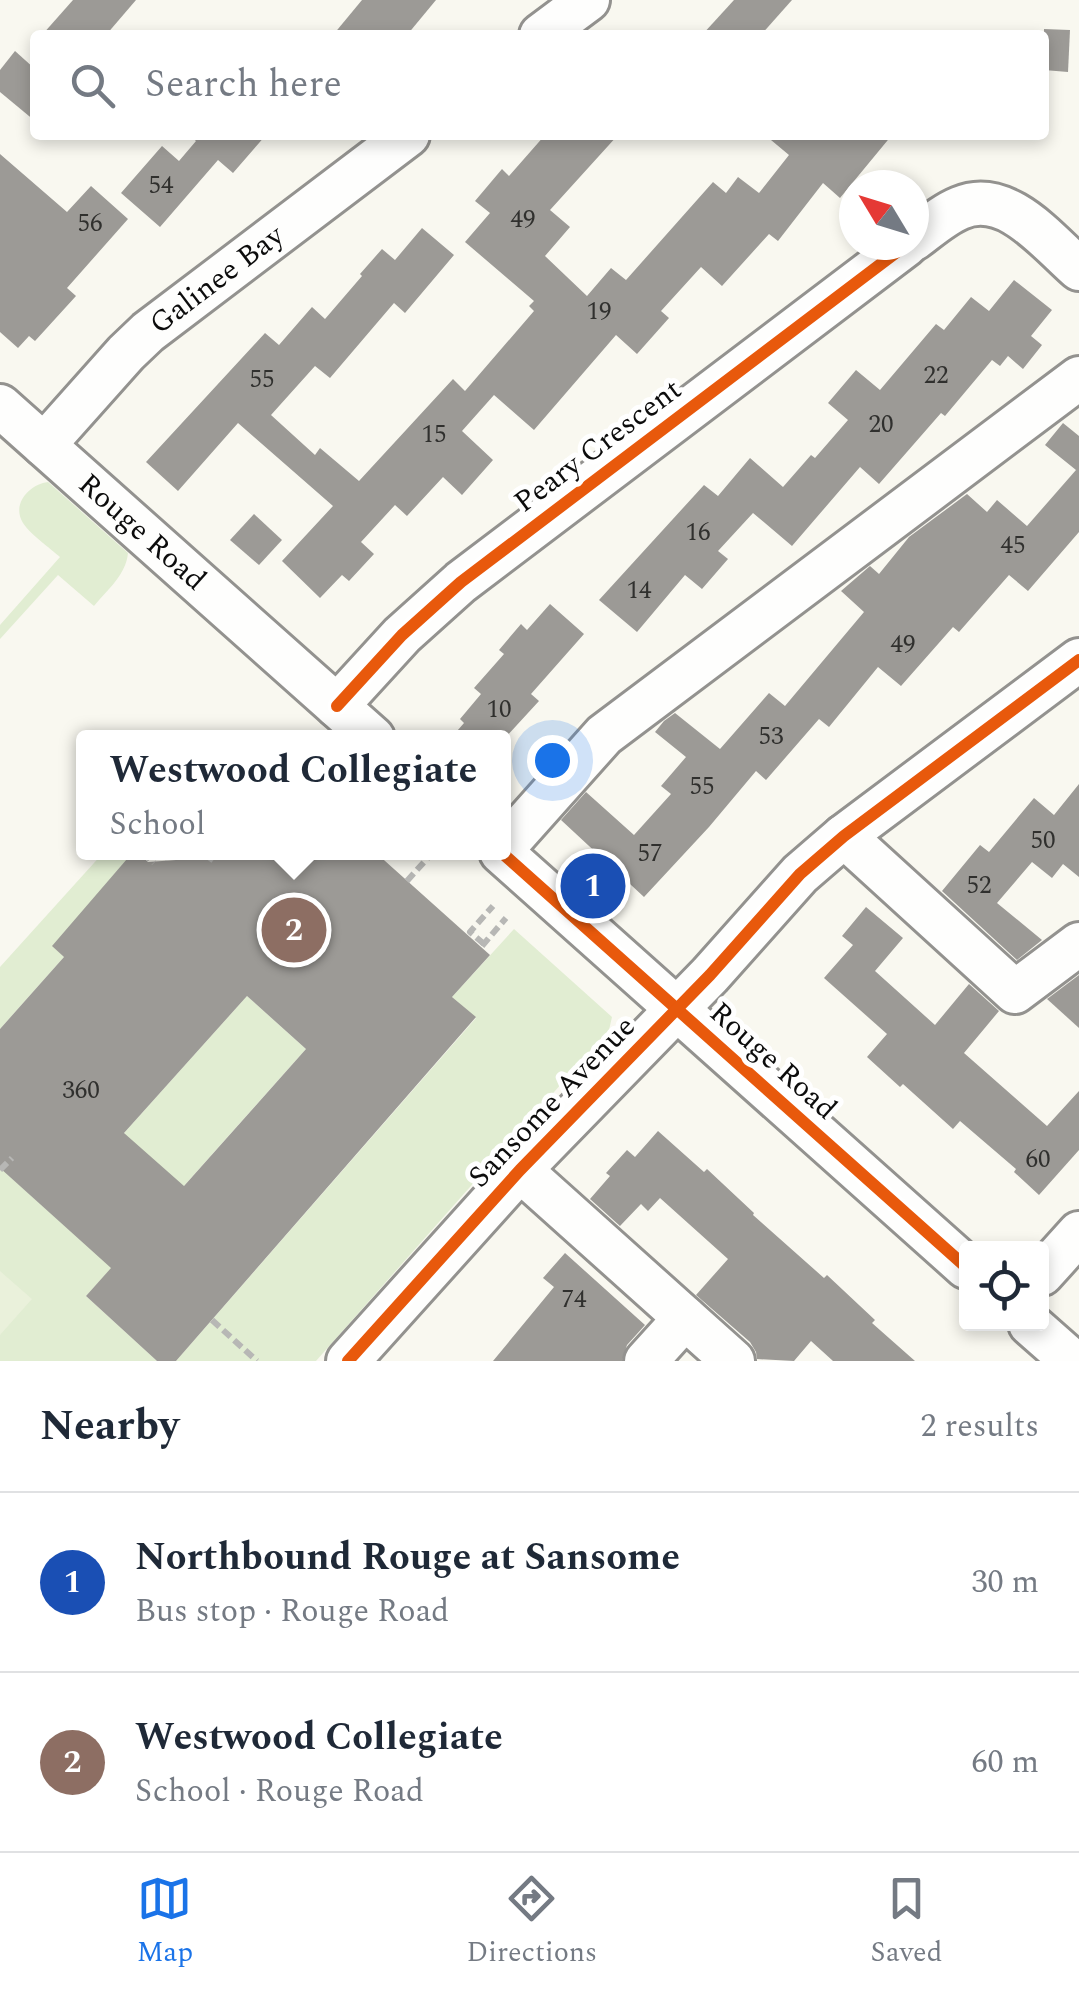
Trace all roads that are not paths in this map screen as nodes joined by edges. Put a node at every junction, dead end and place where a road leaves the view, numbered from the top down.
1 (588, 0) edge
2 (548, 30) edge
3 (401, 140) edge
4 (929, 228) edge
5 (886, 260) edge
6 (1079, 269) edge
7 (1079, 378) edge
8 (0, 406) edge
9 (44, 445) junction
10 (1079, 660) edge
11 (337, 706) junction
12 (364, 730) edge
13 (844, 836) junction
14 (511, 841) edge
15 (511, 857) edge
16 (1079, 944) edge
17 (676, 1009) junction
18 (520, 1170) junction
19 (1079, 1233) edge
20 (959, 1261) edge
21 (1049, 1266) edge
22 (685, 1318) junction
23 (1038, 1331) edge
24 (348, 1361) edge
25 (646, 1361) edge
26 (733, 1361) edge
27 (1072, 1361) edge

1 - 2 street
3 - 9 street, Galinee Bay
4 - 6 street
5 - 11 street, Peary Crescent
7 - 14 street
8 - 9 street, Rouge Road
9 - 11 street, Rouge Road
10 - 13 street, Sansome Avenue
11 - 12 street, Rouge Road
13 - 16 street
13 - 17 street, Sansome Avenue
15 - 17 street, Rouge Road
17 - 18 street, Sansome Avenue
17 - 20 street, Rouge Road
18 - 22 street
18 - 24 street, Sansome Avenue
19 - 21 street
22 - 25 street
22 - 26 street
23 - 27 street

